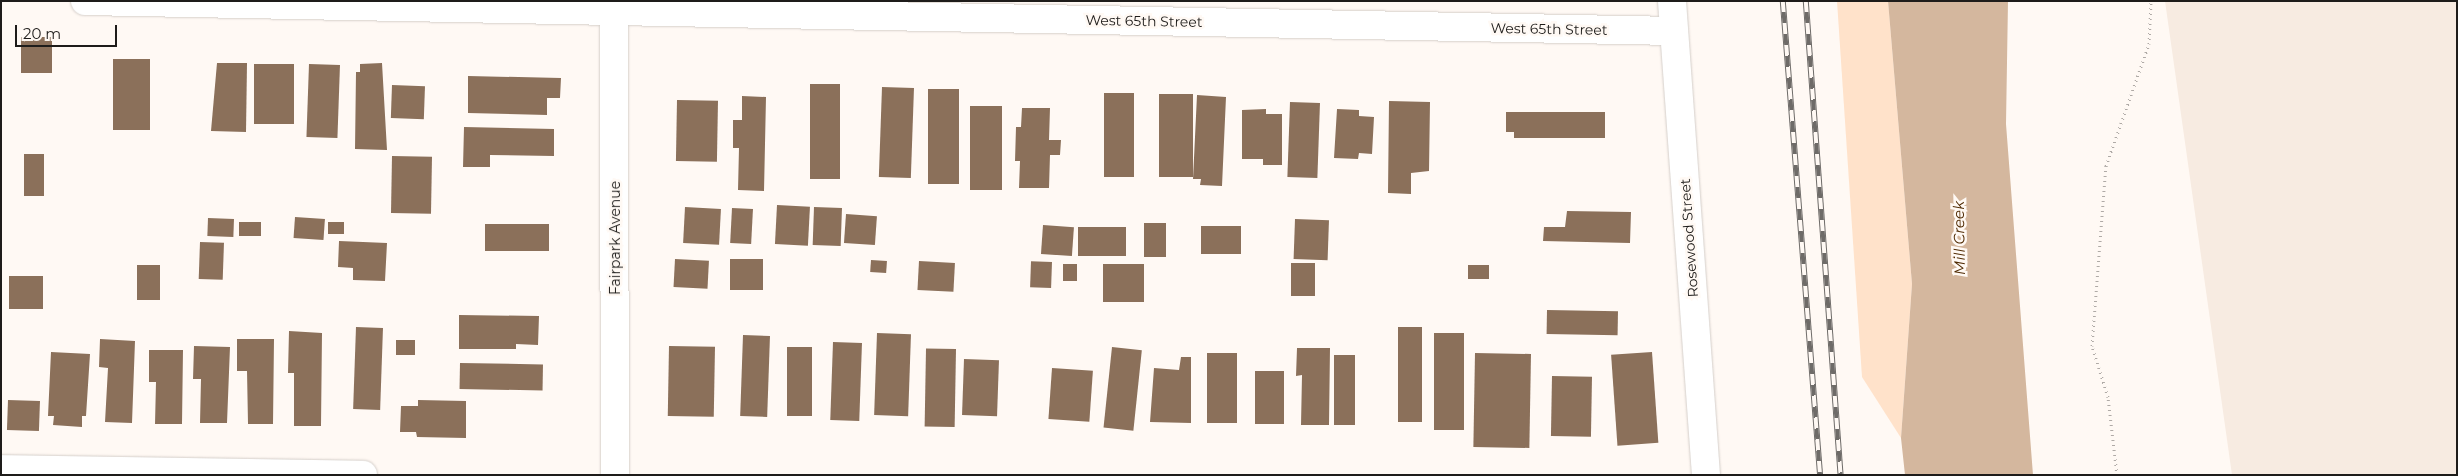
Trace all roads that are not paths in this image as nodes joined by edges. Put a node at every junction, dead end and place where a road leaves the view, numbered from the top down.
1 (85, 1) edge
2 (1672, 1) edge
3 (614, 6) edge
4 (1674, 31) junction
5 (1, 469) edge
6 (364, 475) edge
7 (615, 475) edge
8 (1706, 475) edge

1 - 3 street, West 65th Street
2 - 4 street, Rosewood Street
3 - 4 street, West 65th Street
3 - 7 street, Fairpark Avenue
4 - 8 street, Rosewood Street
5 - 6 street

